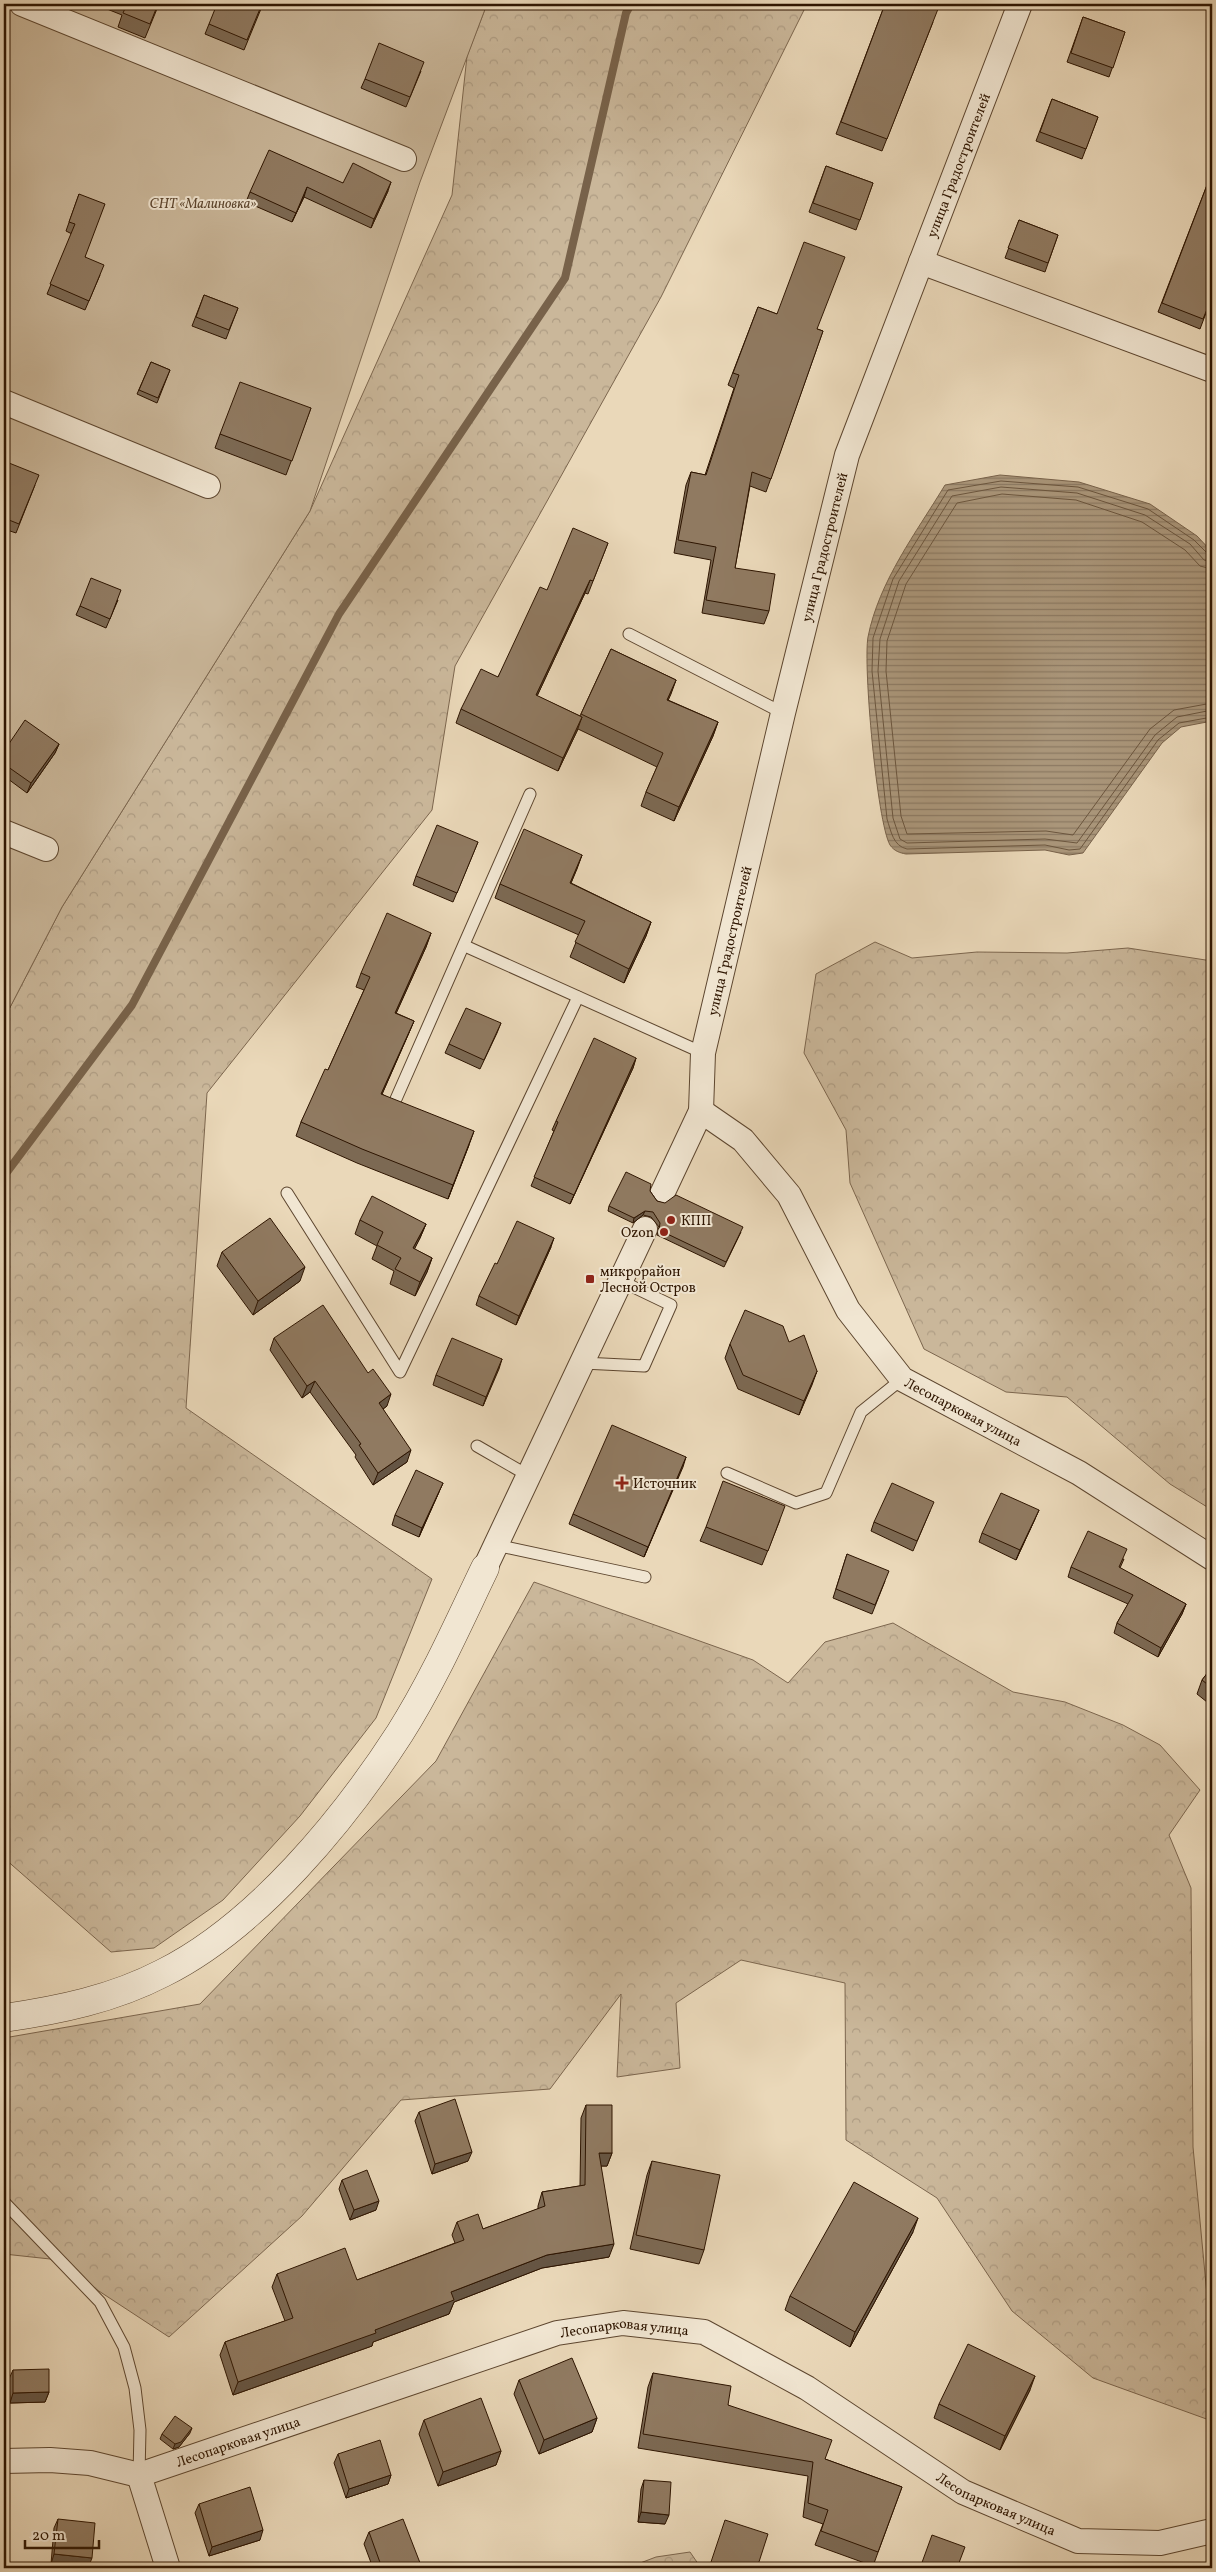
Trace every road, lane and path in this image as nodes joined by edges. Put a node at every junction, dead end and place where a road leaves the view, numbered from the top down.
1 (22, 4) edge
2 (1020, 4) edge
3 (404, 159) dead end
4 (921, 262) junction
5 (1212, 370) edge
6 (4, 402) edge
7 (208, 486) dead end
8 (629, 634) dead end
9 (783, 712) junction
10 (530, 794) dead end
11 (4, 832) edge
12 (46, 849) dead end
13 (465, 946) junction
14 (578, 997) junction
15 (703, 1053) junction
16 (396, 1099) edge
17 (701, 1111) junction
18 (287, 1193) dead end
19 (662, 1194) dead end
20 (645, 1229) dead end
21 (621, 1282) junction
22 (583, 1363) junction
23 (902, 1379) junction
24 (477, 1446) dead end
25 (727, 1473) dead end
26 (529, 1476) junction
27 (490, 1557) junction
28 (1212, 1558) edge
29 (646, 1577) dead end
30 (4, 2018) edge
31 (4, 2202) edge
32 (4, 2461) edge
33 (139, 2475) junction
34 (1212, 2531) edge
35 (168, 2568) edge

1 - 3 street
2 - 4 street, улица Градостроителей
4 - 5 street
4 - 9 street, улица Градостроителей
6 - 7 street
8 - 9 lane
9 - 15 street, улица Градостроителей
10 - 13 lane
11 - 12 street
13 - 14 lane
13 - 16 lane
14 - 15 lane
14 - 18 lane
15 - 17 street, улица Градостроителей
17 - 19 street
17 - 23 street, Лесопарковая улица
20 - 21 street
21 - 22 street
21 - 22 lane
22 - 26 street
23 - 25 lane
23 - 28 street, Лесопарковая улица
24 - 26 lane
26 - 27 street
27 - 29 lane
27 - 30 street
31 - 33 lane
32 - 33 street
33 - 34 street, Лесопарковая улица
33 - 35 street

